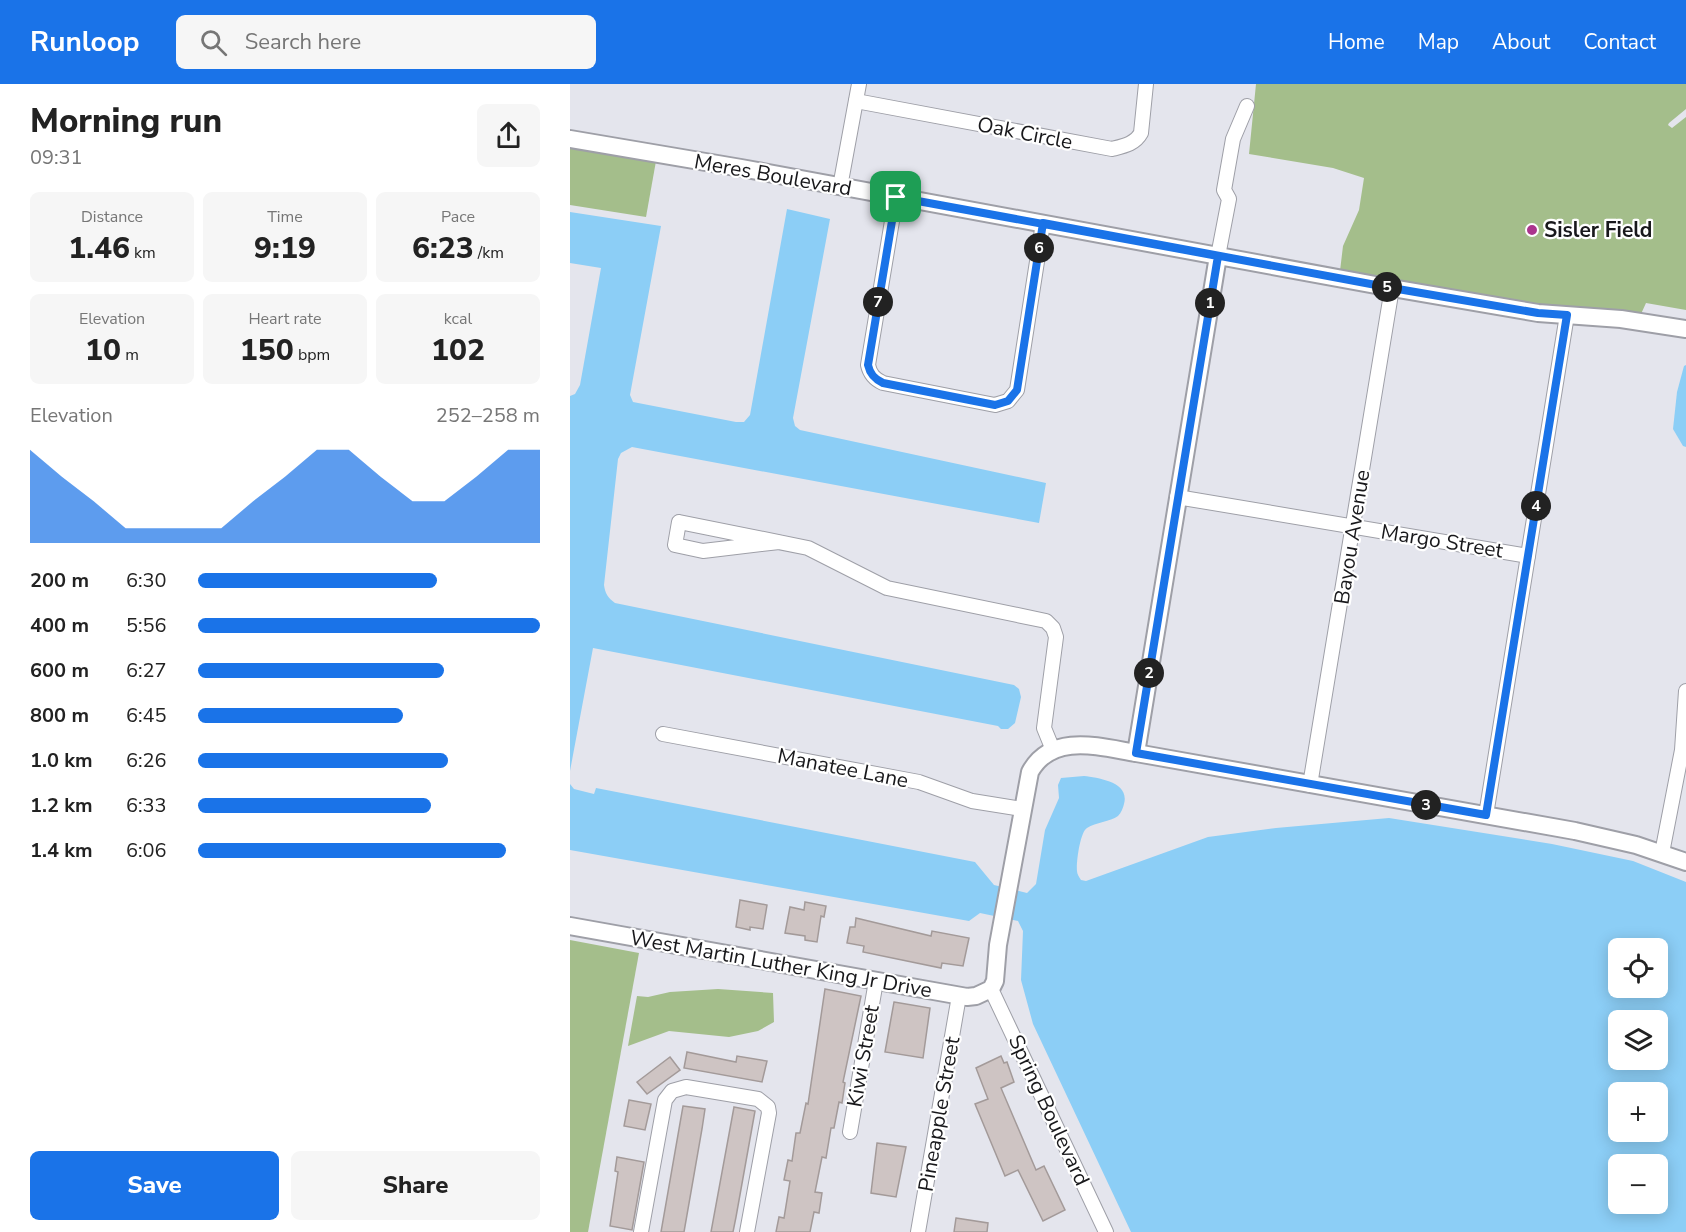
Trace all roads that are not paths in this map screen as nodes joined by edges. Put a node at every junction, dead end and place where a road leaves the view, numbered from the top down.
1 (859, 84) edge
2 (1146, 84) edge
3 (856, 101) junction
4 (1247, 106) dead end
5 (570, 139) edge
6 (840, 187) junction
7 (896, 197) junction
8 (1043, 223) junction
9 (1218, 256) junction
10 (1392, 288) junction
11 (1567, 315) junction
12 (1686, 329) edge
13 (1178, 497) junction
14 (1353, 527) junction
15 (778, 542) junction
16 (1528, 556) junction
17 (1686, 691) edge
18 (663, 734) dead end
19 (1053, 750) junction
20 (1136, 753) junction
21 (1310, 785) junction
22 (1022, 809) junction
23 (1486, 815) junction
24 (1662, 853) junction
25 (1686, 862) edge
26 (570, 926) edge
27 (876, 981) junction
28 (991, 989) junction
29 (959, 996) junction
30 (850, 1132) dead end
31 (641, 1232) edge
32 (747, 1232) edge
33 (918, 1232) edge
34 (1106, 1232) edge

1 - 3 street
2 - 3 street, Oak Circle
3 - 6 street
4 - 9 street
5 - 6 street, Meres Boulevard
6 - 7 street, Meres Boulevard
7 - 8 street, Meres Boulevard
7 - 8 street
8 - 9 street, Meres Boulevard
9 - 10 street, Meres Boulevard
9 - 13 street
10 - 11 street, Meres Boulevard
10 - 14 street, Bayou Avenue
11 - 12 street, Meres Boulevard
11 - 16 street
13 - 14 street, Margo Street
13 - 20 street
14 - 16 street, Margo Street
14 - 21 street, Bayou Avenue
15 - 15 street
15 - 19 street
16 - 23 street
17 - 24 street
18 - 22 street, Manatee Lane
19 - 20 street
19 - 22 street
20 - 21 street
21 - 23 street
22 - 28 street
23 - 24 street
24 - 25 street
26 - 27 street, West Martin Luther King Jr Drive
27 - 29 street, West Martin Luther King Jr Drive
27 - 30 street, Kiwi Street
28 - 29 street, West Martin Luther King Jr Drive
28 - 34 street, Spring Boulevard
29 - 33 street, Pineapple Street
31 - 32 street

